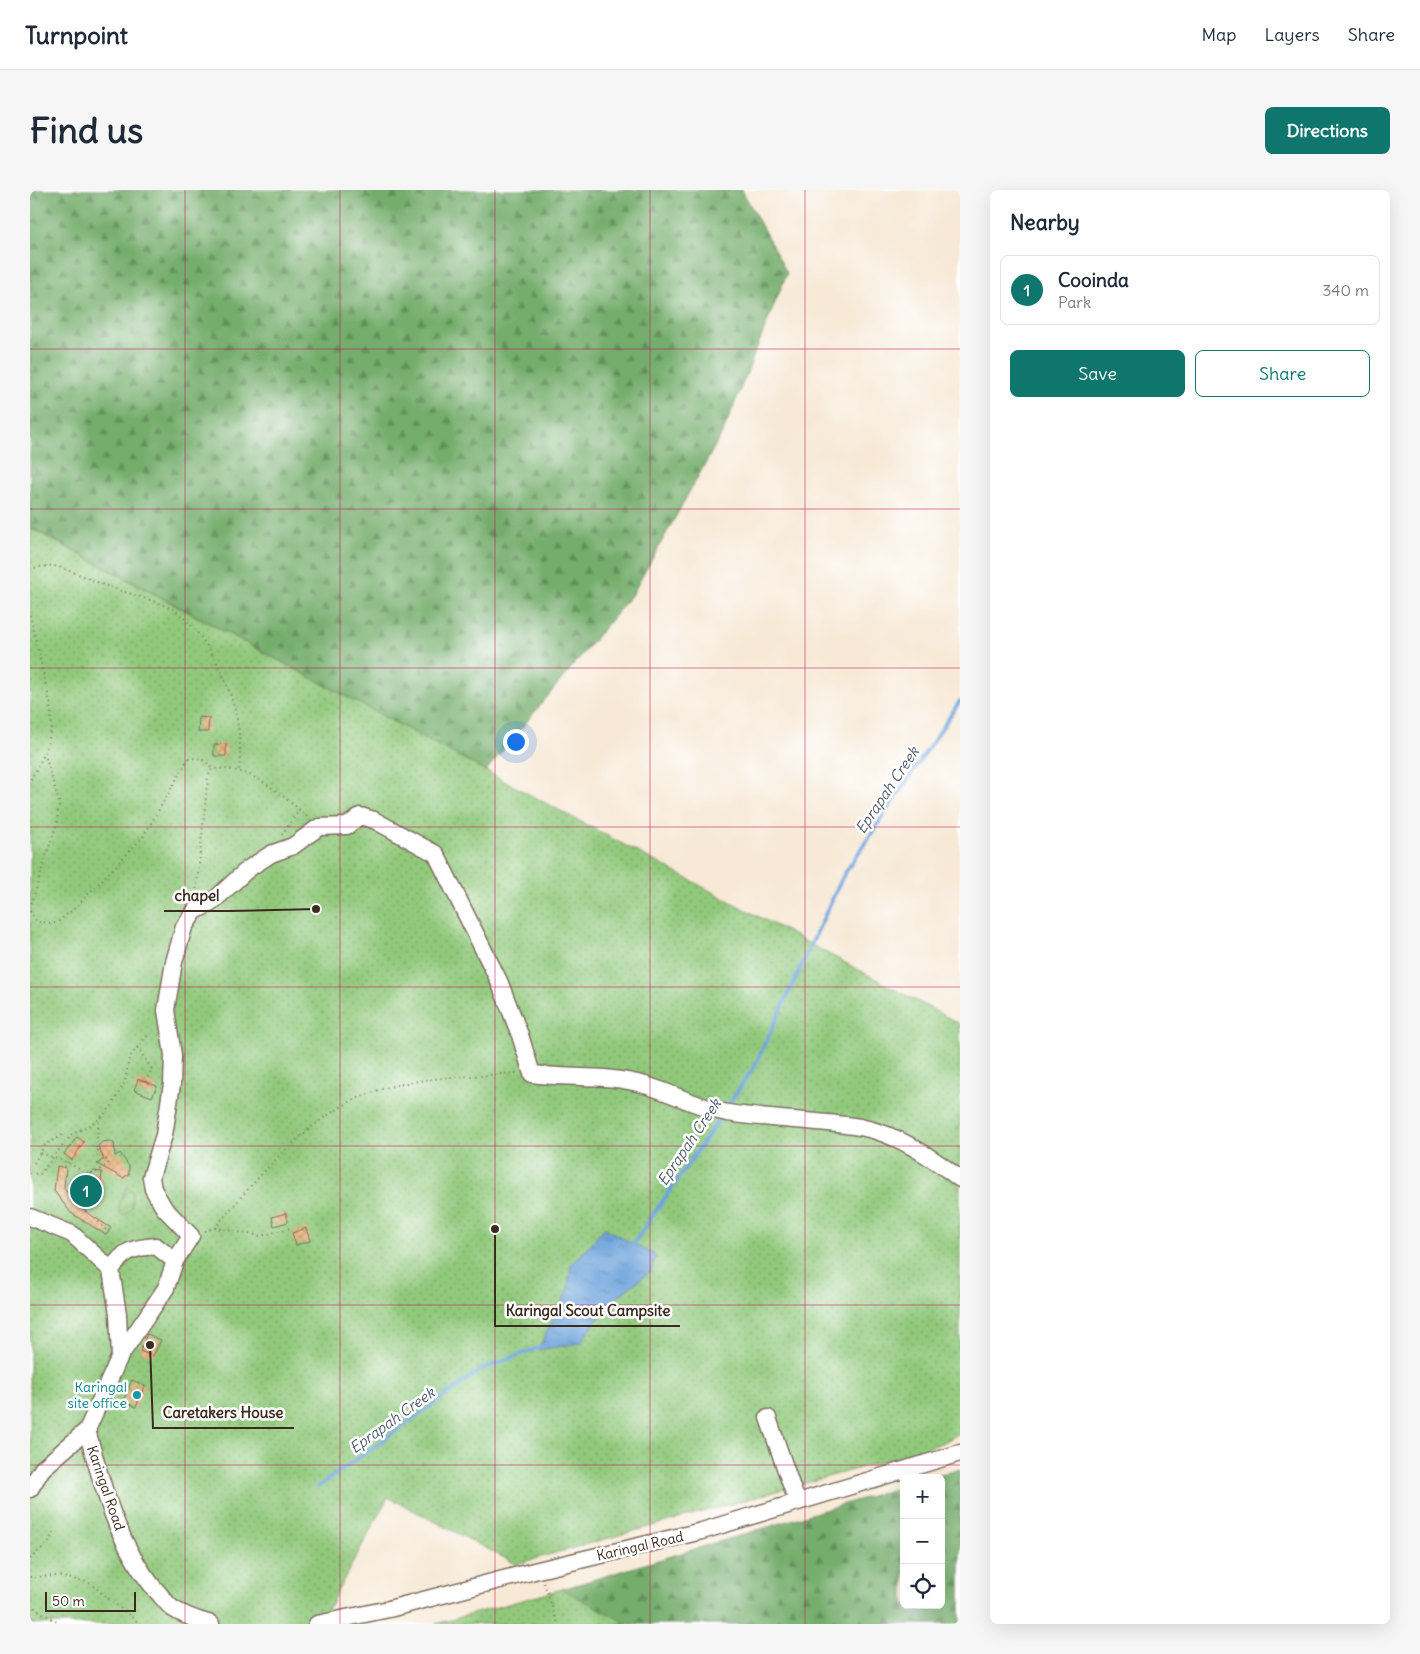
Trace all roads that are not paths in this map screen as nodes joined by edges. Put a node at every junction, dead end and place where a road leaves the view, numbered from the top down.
1 (960, 1179) edge
2 (30, 1217) edge
3 (176, 1261) junction
4 (111, 1270) junction
5 (120, 1356) junction
6 (768, 1418) dead end
7 (86, 1430) junction
8 (960, 1453) edge
9 (30, 1489) edge
10 (797, 1502) junction
11 (211, 1624) edge
12 (316, 1624) edge

1 - 3 street
2 - 4 street
3 - 4 street
3 - 5 street
4 - 5 street
5 - 7 street
6 - 10 street
7 - 9 street
7 - 11 street, Karingal Road
8 - 10 street, Karingal Road
10 - 12 street, Karingal Road

